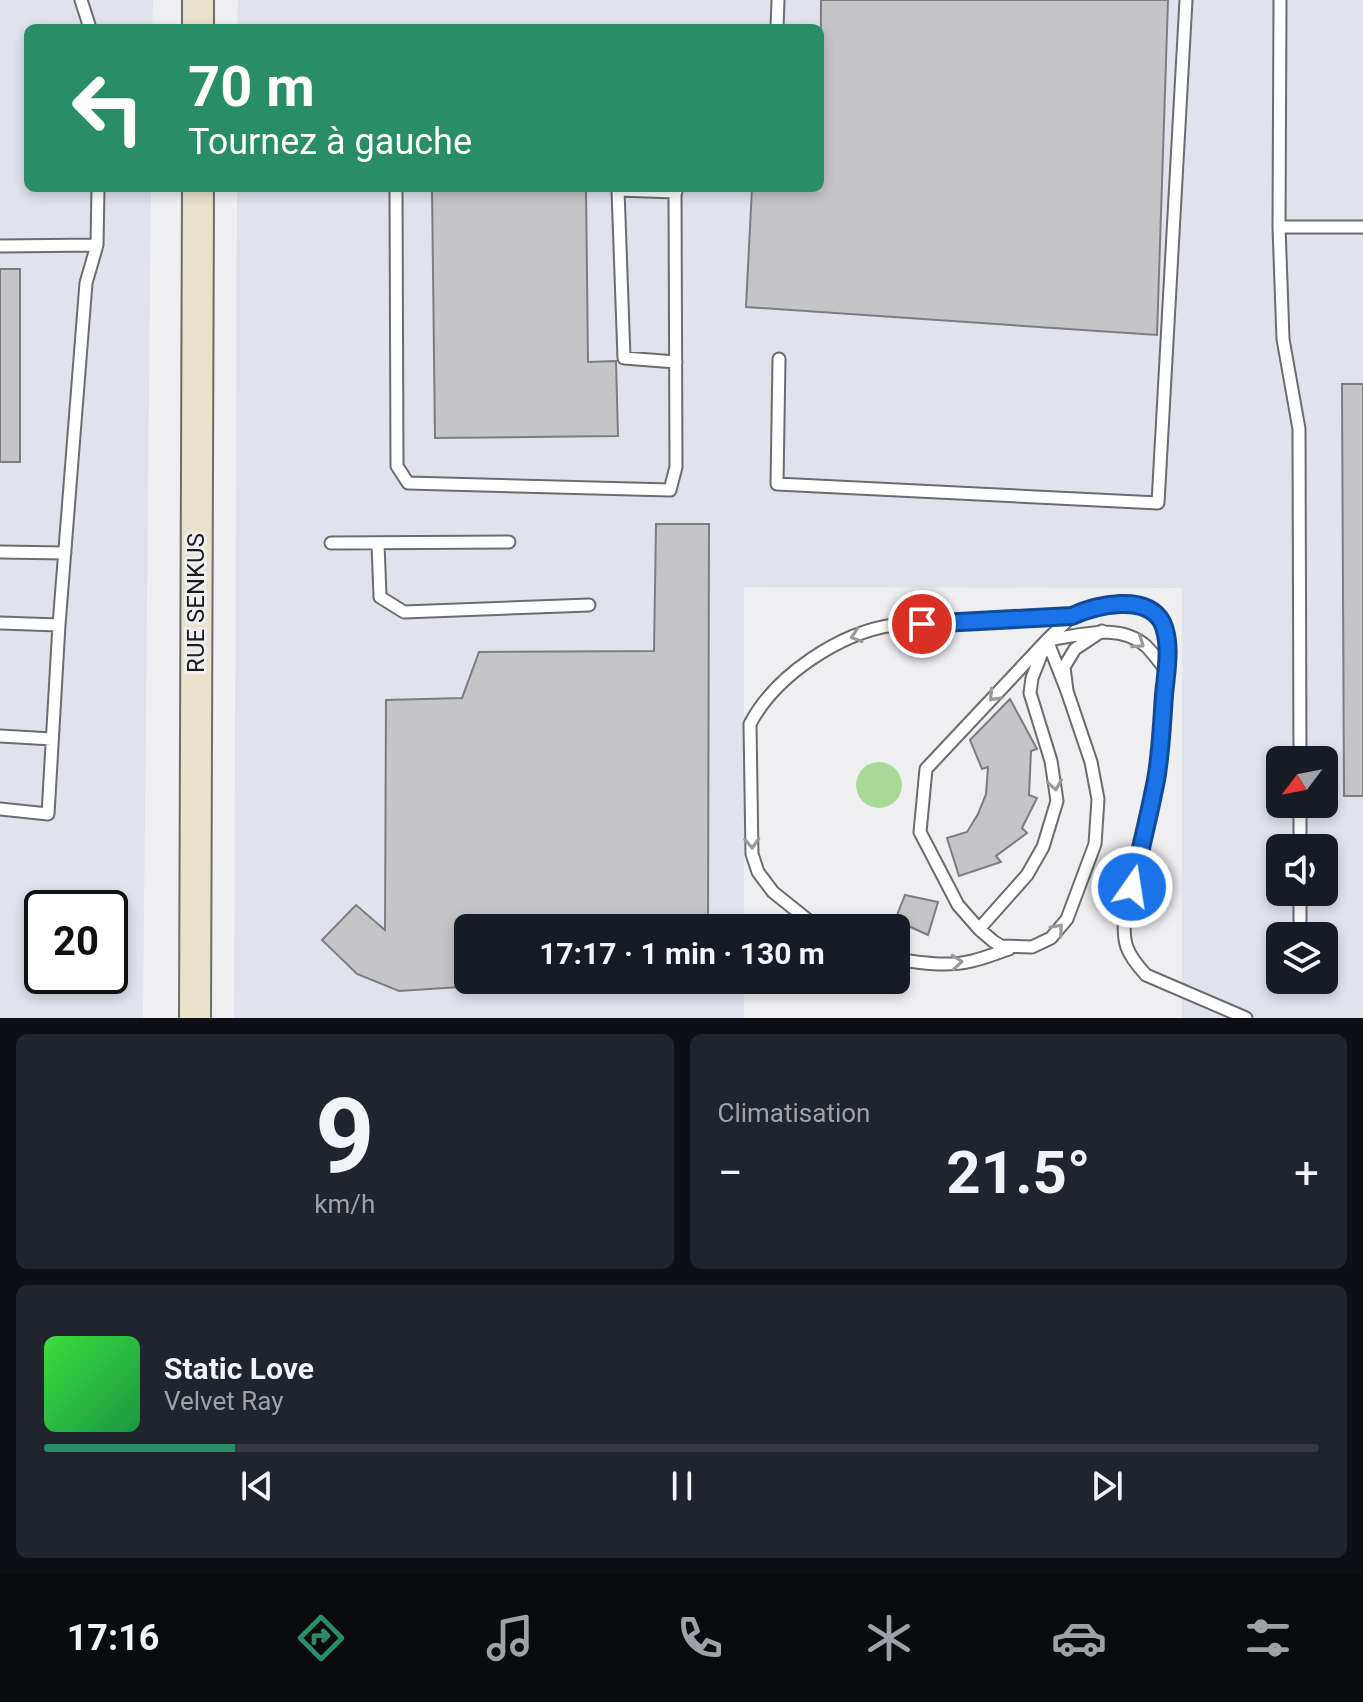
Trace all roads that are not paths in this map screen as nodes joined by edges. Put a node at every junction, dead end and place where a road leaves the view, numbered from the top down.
1 (81, 0) edge
2 (198, 0) edge
3 (778, 0) edge
4 (1186, 0) edge
5 (1280, 0) edge
6 (89, 24) edge
7 (198, 24) edge
8 (777, 24) edge
9 (98, 192) edge
10 (198, 192) edge
11 (396, 192) edge
12 (618, 192) edge
13 (675, 192) edge
14 (1279, 227) junction
15 (1363, 227) edge
16 (97, 245) junction
17 (0, 246) edge
18 (779, 359) dead end
19 (676, 362) junction
20 (509, 542) dead end
21 (331, 543) dead end
22 (378, 543) junction
23 (0, 552) edge
24 (65, 553) junction
25 (589, 605) dead end
26 (1072, 616) junction
27 (0, 623) edge
28 (59, 625) junction
29 (1102, 631) junction
30 (1047, 640) junction
31 (1167, 671) junction
32 (1067, 691) junction
33 (0, 736) edge
34 (52, 739) junction
35 (1300, 746) edge
36 (0, 809) edge
37 (800, 914) edge
38 (979, 929) junction
39 (1017, 946) junction
40 (910, 961) edge
41 (195, 1018) edge
42 (1246, 1018) edge

1 - 6 lane
2 - 7 street
3 - 8 lane
4 - 18 lane
5 - 14 lane
9 - 16 lane
10 - 41 street, RUE SENKUS
11 - 19 lane
12 - 19 lane
13 - 19 lane
14 - 15 lane
14 - 35 lane
16 - 17 lane
16 - 24 lane
20 - 22 lane
21 - 22 lane
22 - 25 lane
23 - 24 lane
24 - 28 lane
26 - 30 lane
26 - 31 lane
26 -> 37 lane
27 - 28 lane
28 - 34 lane
29 - 30 lane
29 -> 31 lane
29 - 32 lane
30 - 32 lane
30 -> 38 lane
30 -> 38 lane
31 - 42 lane
39 -> 32 lane
33 - 34 lane
34 - 36 lane
38 - 39 lane
40 -> 39 lane

